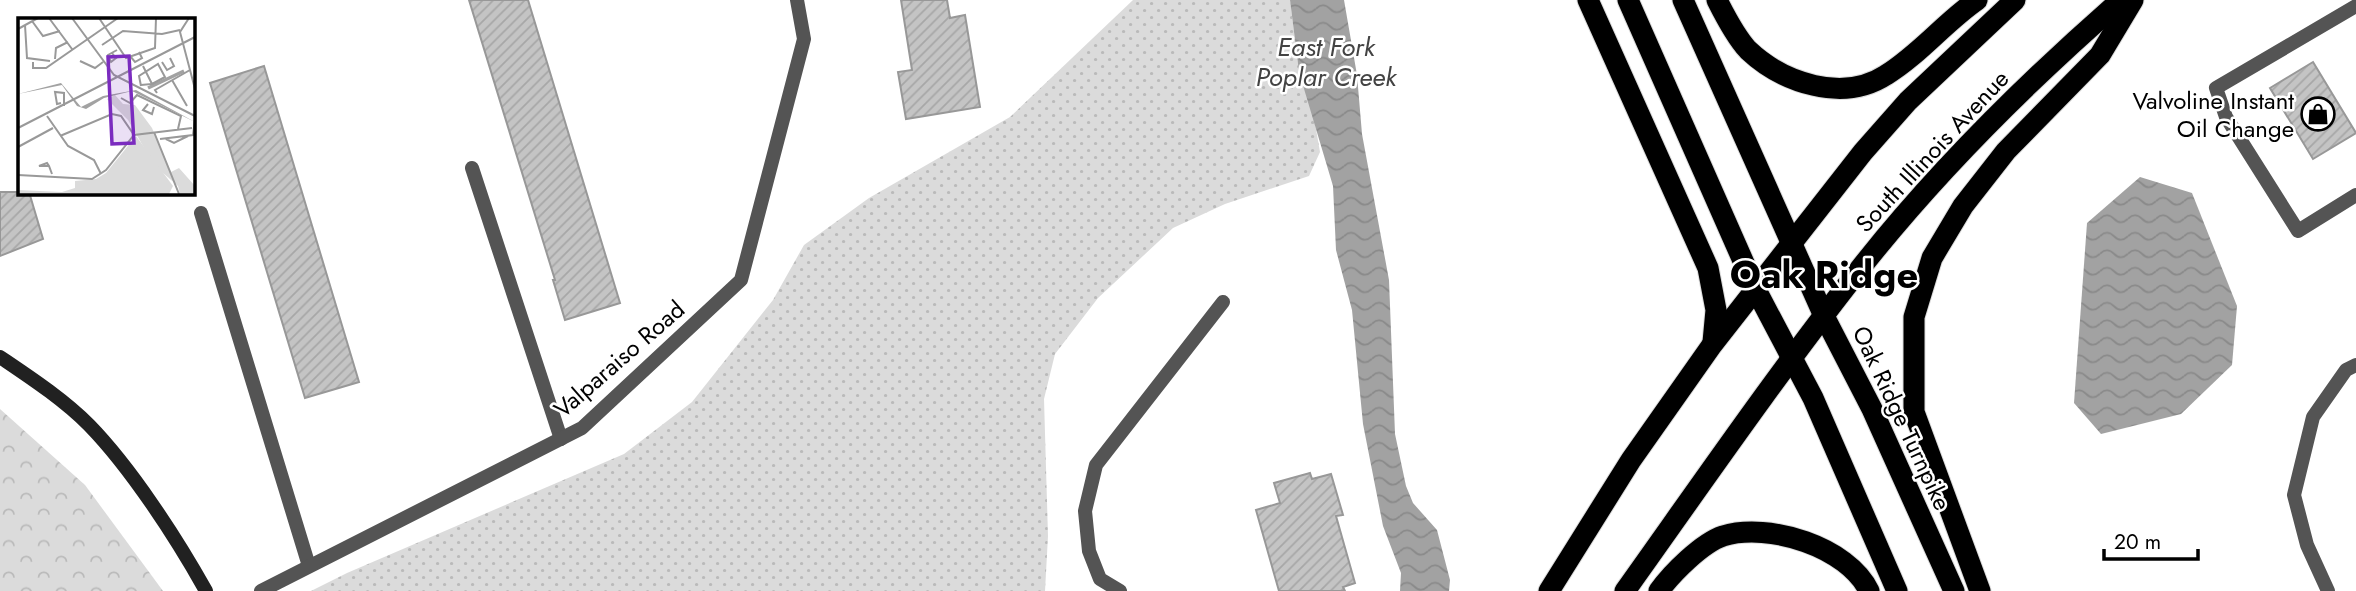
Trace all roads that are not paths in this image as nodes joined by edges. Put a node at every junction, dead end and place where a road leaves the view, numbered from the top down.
1 (797, 0) edge
2 (1588, 0) edge
3 (1628, 0) edge
4 (1683, 0) edge
5 (1717, 0) edge
6 (1977, 0) edge
7 (2015, 0) edge
8 (2121, 0) edge
9 (2133, 0) edge
10 (2356, 6) edge
11 (472, 168) dead end
12 (2356, 195) edge
13 (201, 213) dead end
14 (1793, 242) junction
15 (1755, 289) junction
16 (1223, 302) dead end
17 (1824, 316) junction
18 (1712, 345) junction
19 (0, 357) edge
20 (1792, 357) junction
21 (2356, 365) edge
22 (561, 439) junction
23 (309, 566) junction
24 (206, 591) edge
25 (261, 591) edge
26 (1120, 591) edge
27 (1549, 591) edge
28 (1625, 591) edge
29 (1659, 591) edge
30 (1869, 591) edge
31 (1898, 591) edge
32 (1954, 591) edge
33 (1980, 591) edge
34 (2328, 591) edge

1 - 22 street, Valparaiso Road
2 - 18 highway
3 - 15 highway
4 - 14 highway, Oak Ridge Turnpike
5 - 6 highway
7 - 14 highway
8 - 17 highway, South Illinois Avenue
9 - 33 highway
10 - 12 street
11 - 22 street
13 - 23 street
14 - 15 highway
14 - 17 highway, Oak Ridge Turnpike
15 - 18 highway
15 - 20 highway
16 - 26 street
17 - 20 highway, South Illinois Avenue
17 - 32 highway, Oak Ridge Turnpike
18 - 27 highway
19 - 24 street
20 - 28 highway, South Illinois Avenue
20 - 31 highway
21 - 34 street
22 - 23 street, Valparaiso Road
23 - 25 street, Valparaiso Road
29 - 30 highway

